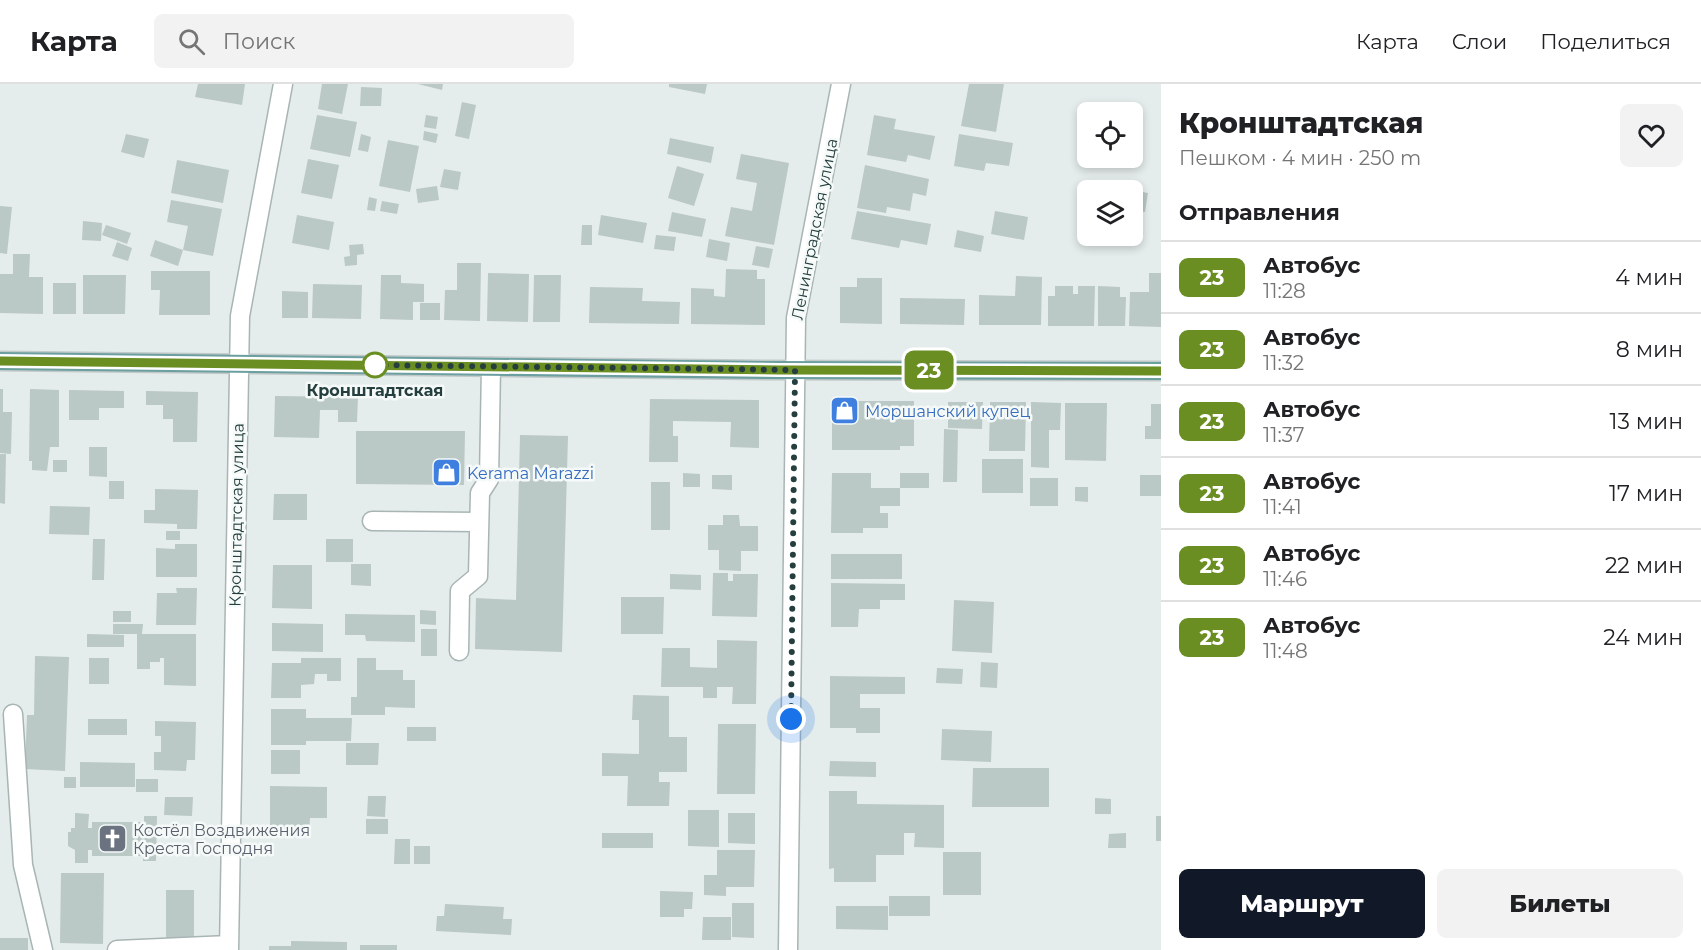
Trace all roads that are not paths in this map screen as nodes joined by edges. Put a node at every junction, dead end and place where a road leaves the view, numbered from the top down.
1 (283, 84) edge
2 (842, 84) edge
3 (0, 360) edge
4 (238, 364) junction
5 (491, 367) junction
6 (795, 370) junction
7 (1161, 371) edge
8 (372, 521) dead end
9 (479, 522) junction
10 (459, 651) dead end
11 (13, 714) dead end
12 (229, 947) edge
13 (44, 950) edge
14 (117, 950) edge
15 (788, 950) edge

1 - 4 street, Кронштадтская улица
2 - 6 street, Ленинградская улица
3 - 4 main road
4 - 5 main road
4 - 12 street, Кронштадтская улица
5 - 6 main road
5 - 9 street
6 - 7 main road
6 - 15 street, Ленинградская улица
8 - 9 street
9 - 10 street
11 - 13 street
12 - 14 street

